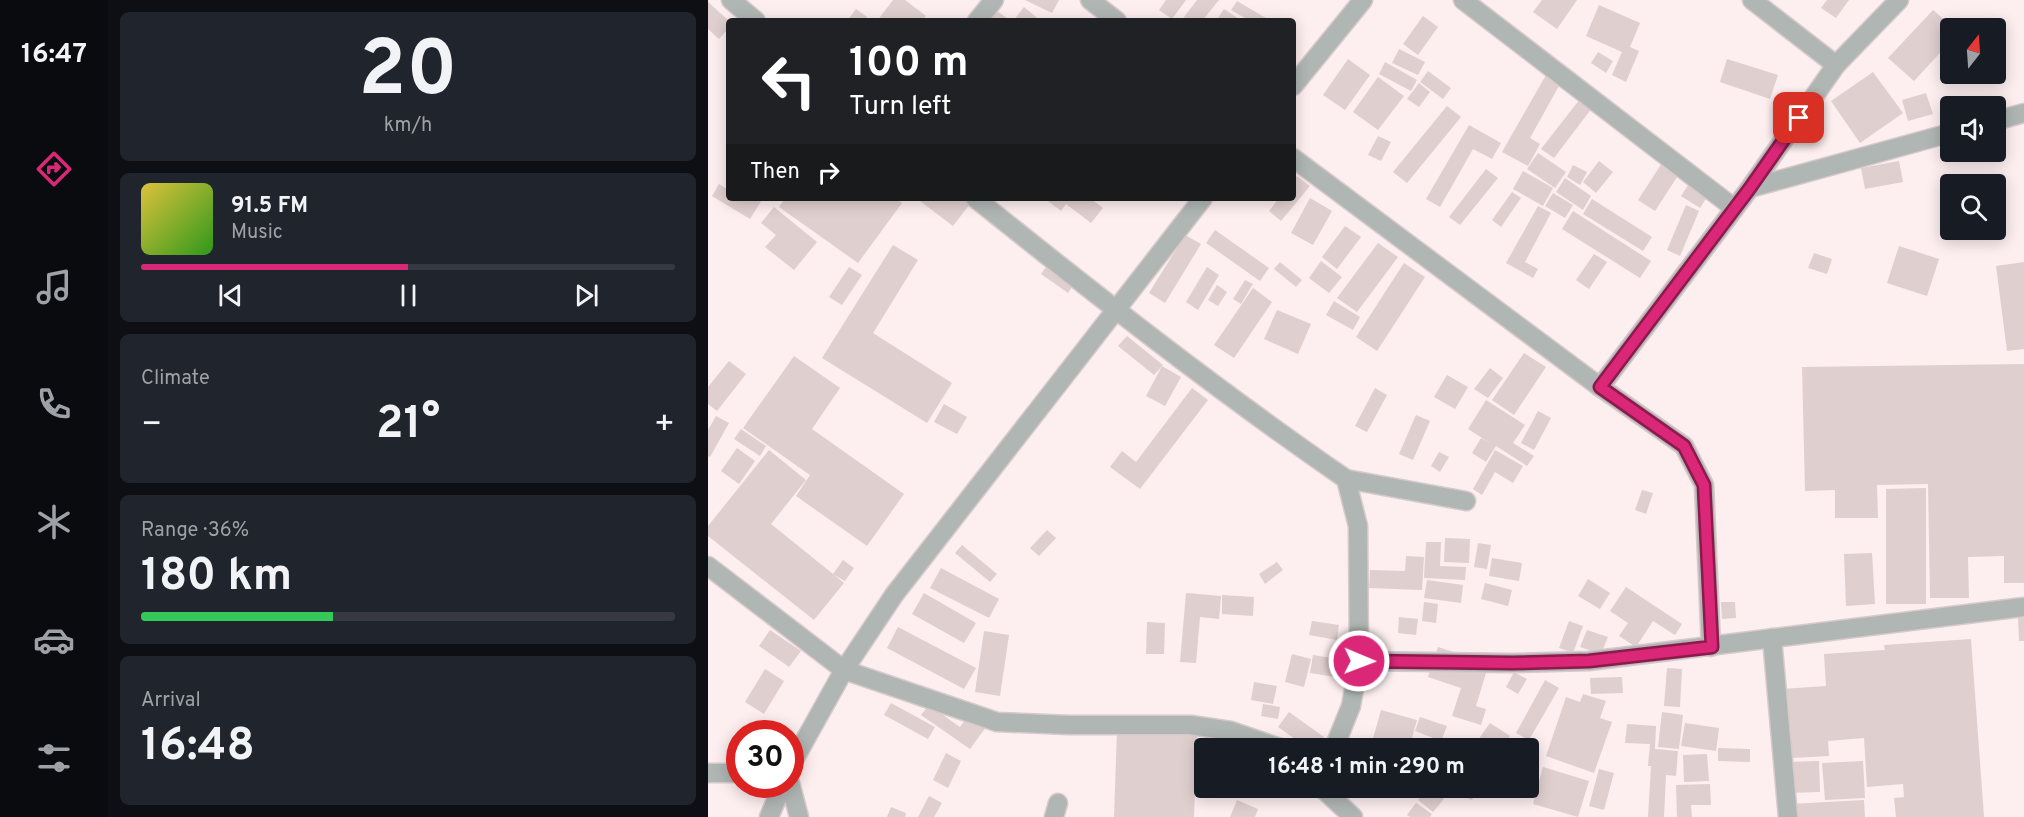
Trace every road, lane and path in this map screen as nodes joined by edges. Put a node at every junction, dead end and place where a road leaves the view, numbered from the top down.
1 (731, 0) edge
2 (994, 0) edge
3 (1090, 0) edge
4 (1363, 0) edge
5 (1463, 0) edge
6 (1752, 0) edge
7 (1899, 0) edge
8 (754, 12) edge
9 (979, 18) edge
10 (1113, 18) edge
11 (1836, 65) junction
12 (1296, 82) edge
13 (2024, 113) edge
14 (2006, 118) edge
15 (1940, 137) edge
16 (1296, 160) edge
17 (1750, 188) junction
18 (979, 201) edge
19 (1201, 201) edge
20 (1734, 208) junction
21 (1115, 310) junction
22 (1600, 387) junction
23 (1346, 479) junction
24 (1466, 501) dead end
25 (708, 566) edge
26 (2024, 607) edge
27 (1772, 638) junction
28 (1712, 647) junction
29 (1359, 661) junction
30 (844, 670) junction
31 (1251, 738) edge
32 (1338, 738) edge
33 (804, 742) edge
34 (708, 773) edge
35 (726, 773) edge
36 (777, 798) edge
37 (794, 798) edge
38 (1333, 798) edge
39 (770, 817) edge
40 (799, 817) edge
41 (1353, 817) edge
42 (1788, 817) edge

1 - 8 street
2 - 9 street
3 - 10 street
4 - 12 street
5 - 20 street
6 - 11 street
7 - 11 street
11 - 17 street
13 - 14 street
15 - 17 street
16 - 22 street
17 - 20 street
18 - 21 street
19 - 21 street
20 - 22 street
21 - 23 street
21 - 30 street
22 - 28 street
23 - 24 street
23 - 29 street
25 - 30 street
26 - 27 street
27 - 28 street
27 - 42 street
28 - 29 street
29 - 32 street
30 - 31 street
30 - 33 street
34 - 35 street
36 - 39 street
37 - 40 street
38 - 41 street

